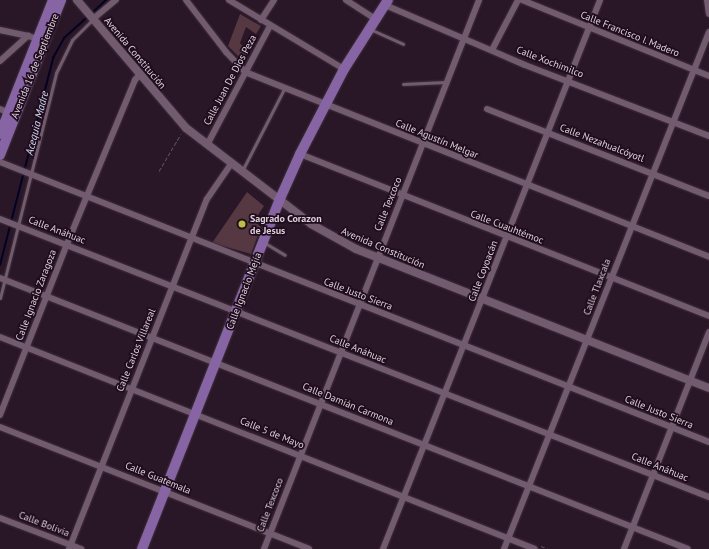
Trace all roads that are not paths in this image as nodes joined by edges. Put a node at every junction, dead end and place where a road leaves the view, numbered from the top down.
1 (53, 0) edge
2 (61, 0) edge
3 (77, 0) edge
4 (116, 0) edge
5 (186, 0) edge
6 (229, 0) edge
7 (274, 0) edge
8 (346, 0) edge
9 (479, 0) edge
10 (518, 0) edge
11 (522, 0) edge
12 (600, 0) edge
13 (708, 0) edge
14 (386, 3) edge
15 (709, 14) edge
16 (93, 18) junction
17 (375, 19) junction
18 (261, 20) junction
19 (270, 26) junction
20 (369, 28) junction
21 (590, 28) junction
22 (0, 30) edge
23 (709, 32) edge
24 (33, 38) junction
25 (464, 39) junction
26 (403, 44) dead end
27 (492, 50) junction
28 (0, 61) edge
29 (344, 69) junction
30 (694, 70) junction
31 (245, 72) junction
32 (140, 74) junction
33 (709, 76) edge
34 (569, 80) junction
35 (448, 82) junction
36 (403, 84) dead end
37 (284, 89) junction
38 (324, 105) junction
39 (487, 109) dead end
40 (4, 111) edge
41 (674, 122) junction
42 (548, 133) junction
43 (0, 134) edge
44 (709, 136) edge
45 (423, 143) junction
46 (207, 145) junction
47 (300, 154) junction
48 (0, 155) edge
49 (0, 162) edge
50 (230, 164) junction
51 (241, 172) junction
52 (30, 173) junction
53 (654, 174) junction
54 (526, 184) junction
55 (402, 195) junction
56 (87, 196) junction
57 (709, 196) edge
58 (279, 201) junction
59 (2, 220) edge
60 (16, 225) junction
61 (631, 226) junction
62 (191, 238) junction
63 (506, 238) junction
64 (263, 242) junction
65 (67, 244) junction
66 (285, 255) dead end
67 (709, 257) edge
68 (377, 258) junction
69 (255, 263) junction
70 (611, 277) junction
71 (1, 278) edge
72 (172, 286) junction
73 (46, 295) junction
74 (0, 298) edge
75 (483, 299) junction
76 (358, 305) junction
77 (237, 311) junction
78 (709, 316) edge
79 (709, 332) edge
80 (152, 336) junction
81 (0, 337) edge
82 (586, 340) junction
83 (464, 346) junction
84 (27, 347) junction
85 (340, 352) junction
86 (217, 361) junction
87 (690, 380) junction
88 (568, 386) junction
89 (132, 388) junction
90 (709, 388) edge
91 (444, 394) junction
92 (320, 403) junction
93 (196, 414) junction
94 (0, 415) edge
95 (0, 427) edge
96 (672, 428) junction
97 (548, 434) junction
98 (709, 442) edge
99 (423, 446) junction
100 (300, 456) junction
101 (101, 466) junction
102 (653, 474) junction
103 (529, 486) junction
104 (165, 491) junction
105 (404, 496) junction
106 (709, 497) edge
107 (0, 518) edge
108 (633, 526) junction
109 (270, 533) junction
110 (508, 538) junction
111 (70, 547) edge
112 (82, 549) edge
113 (142, 549) edge
114 (264, 549) edge
115 (308, 549) edge
116 (383, 549) edge
117 (504, 549) edge
118 (534, 549) edge
119 (624, 549) edge
120 (688, 549) edge

1 - 24 main road, Avenida 16 de Septiembre
2 - 48 main road, Avenida 16 de Septiembre
3 - 16 street, Avenida Constitución
4 - 16 street
5 - 31 street, Calle Agustín Melgar
6 - 18 street
7 - 18 street
8 - 17 street
9 - 25 street, Calle Texcoco
10 - 27 street
11 - 21 street, Calle Francisco I. Madero
12 - 21 street, Calle Coyoacán
13 - 15 street
14 - 17 main road, Calle Ignacio Mejía
14 - 25 street, Calle Xochimilco
16 - 32 street, Avenida Constitución
16 - 52 lane
17 - 20 main road, Calle Ignacio Mejía
18 - 19 street
19 - 29 street
19 - 31 street, Calle Juan De Dios Peza
20 - 26 lane
20 - 29 main road, Calle Ignacio Mejía
21 - 30 street, Calle Francisco I. Madero
21 - 34 street, Calle Coyoacán
22 - 24 street
23 - 30 street, Calle Tlaxcala
24 - 28 street
24 - 40 main road, Avenida 16 de Septiembre
25 - 27 street, Calle Xochimilco
25 - 35 street, Calle Texcoco
27 - 34 street, Calle Xochimilco
29 - 38 main road, Calle Ignacio Mejía
30 - 33 street, Calle Francisco I. Madero
30 - 41 street, Calle Tlaxcala
31 - 37 street, Calle Agustín Melgar
31 - 46 street, Calle Juan De Dios Peza
32 - 46 street, Avenida Constitución
32 - 56 street, Calle Ignacio Zaragoza
34 - 41 street, Calle Xochimilco
34 - 42 street, Calle Coyoacán
35 - 36 lane
35 - 45 street, Calle Texcoco
37 - 38 street, Calle Agustín Melgar
37 - 51 lane
38 - 45 street, Calle Agustín Melgar
38 - 47 main road, Calle Ignacio Mejía
39 - 42 street, Calle Nezahualcóyotl
40 - 43 main road, Avenida 16 de Septiembre
41 - 44 street, Calle Xochimilco
41 - 53 street, Calle Tlaxcala
42 - 53 street, Calle Nezahualcóyotl
42 - 54 street, Calle Coyoacán
45 - 54 street, Calle Agustín Melgar
45 - 55 street, Calle Texcoco
46 - 50 street, Avenida Constitución
47 - 55 street, Calle Cuauhtémoc
47 - 58 main road, Calle Ignacio Mejía
49 - 52 street, Calle Justo Sierra
50 - 51 street, Avenida Constitución
50 - 62 street, Calle Carlos Villareal
51 - 58 street, Avenida Constitución
52 - 56 street, Calle Justo Sierra
52 - 60 lane
53 - 57 street, Calle Nezahualcóyotl
53 - 61 street, Calle Tlaxcala
54 - 61 street, Calle Agustín Melgar
54 - 63 street, Calle Coyoacán
55 - 63 street, Calle Cuauhtémoc
55 - 68 street, Calle Texcoco
56 - 62 street, Calle Justo Sierra
56 - 65 street, Calle Ignacio Zaragoza
58 - 64 main road, Calle Ignacio Mejía
58 - 68 street, Avenida Constitución
59 - 60 street, Calle Anáhuac
60 - 65 street, Calle Anáhuac
60 - 71 lane
61 - 67 street, Calle Agustín Melgar
61 - 70 street, Calle Tlaxcala
62 - 69 street, Calle Justo Sierra
62 - 72 street, Calle Carlos Villareal
63 - 70 street, Calle Cuauhtémoc
63 - 75 street, Calle Coyoacán
64 - 66 lane
64 - 69 main road, Calle Ignacio Mejía
65 - 72 street, Calle Anáhuac
65 - 73 street, Calle Ignacio Zaragoza
68 - 75 street, Avenida Constitución
68 - 76 street, Calle Texcoco
69 - 76 street, Calle Justo Sierra
69 - 77 main road, Calle Ignacio Mejía
70 - 78 street, Calle Cuauhtémoc
70 - 82 street, Calle Tlaxcala
71 - 73 street, Calle Damián Carmona
71 - 74 lane
72 - 77 street, Calle Anáhuac
72 - 80 street, Calle Carlos Villareal
73 - 80 street, Calle Damián Carmona
73 - 84 street, Calle Ignacio Zaragoza
75 - 82 street, Avenida Constitución
75 - 83 street, Calle Coyoacán
76 - 83 street, Calle Justo Sierra
76 - 85 street, Calle Texcoco
77 - 85 street, Calle Anáhuac
77 - 86 main road, Calle Ignacio Mejía
79 - 87 street
80 - 86 street, Calle Damián Carmona
80 - 89 street, Calle Carlos Villareal
81 - 84 street, Calle 5 de Mayo
82 - 87 street, Avenida Constitución
82 - 88 street, Calle Tlaxcala
83 - 88 street, Calle Justo Sierra
83 - 91 street, Calle Coyoacán
84 - 89 street, Calle 5 de Mayo
84 - 94 street, Calle Ignacio Zaragoza
85 - 91 street, Calle Anáhuac
85 - 92 street, Calle Texcoco
86 - 92 street, Calle Damián Carmona
86 - 93 main road, Calle Ignacio Mejía
87 - 90 street, Avenida Constitución
87 - 96 street
88 - 96 street, Calle Justo Sierra
88 - 97 street, Calle Tlaxcala
89 - 93 street, Calle 5 de Mayo
89 - 101 street, Calle Carlos Villareal
91 - 97 street, Calle Anáhuac
91 - 99 street, Calle Coyoacán
92 - 99 street, Calle Damián Carmona
92 - 100 street, Calle Texcoco
93 - 100 street, Calle 5 de Mayo
93 - 104 main road, Calle Ignacio Mejía
95 - 101 street, Calle Guatemala
96 - 98 street, Calle Justo Sierra
96 - 102 street
97 - 102 street, Calle Anáhuac
97 - 103 street, Calle Tlaxcala
99 - 103 street, Calle Damián Carmona
99 - 105 street, Calle Coyoacán
100 - 105 street, Calle 5 de Mayo
100 - 109 street, Calle Texcoco
101 - 104 street, Calle Guatemala
101 - 111 street, Calle Carlos Villareal
102 - 106 street, Calle Anáhuac
102 - 108 street
103 - 108 street, Calle Damián Carmona
103 - 110 street, Calle Tlaxcala
104 - 109 street, Calle Guatemala
104 - 113 main road, Calle Ignacio Mejía
105 - 110 street, Calle 5 de Mayo
105 - 116 street, Calle Coyoacán
107 - 111 street, Calle Bolivia
108 - 119 street
108 - 120 street, Calle Damián Carmona
109 - 114 street, Calle Texcoco
109 - 115 street, Calle Guatemala
110 - 117 street, Calle Tlaxcala
110 - 118 street, Calle 5 de Mayo
111 - 112 street, Calle Bolivia

